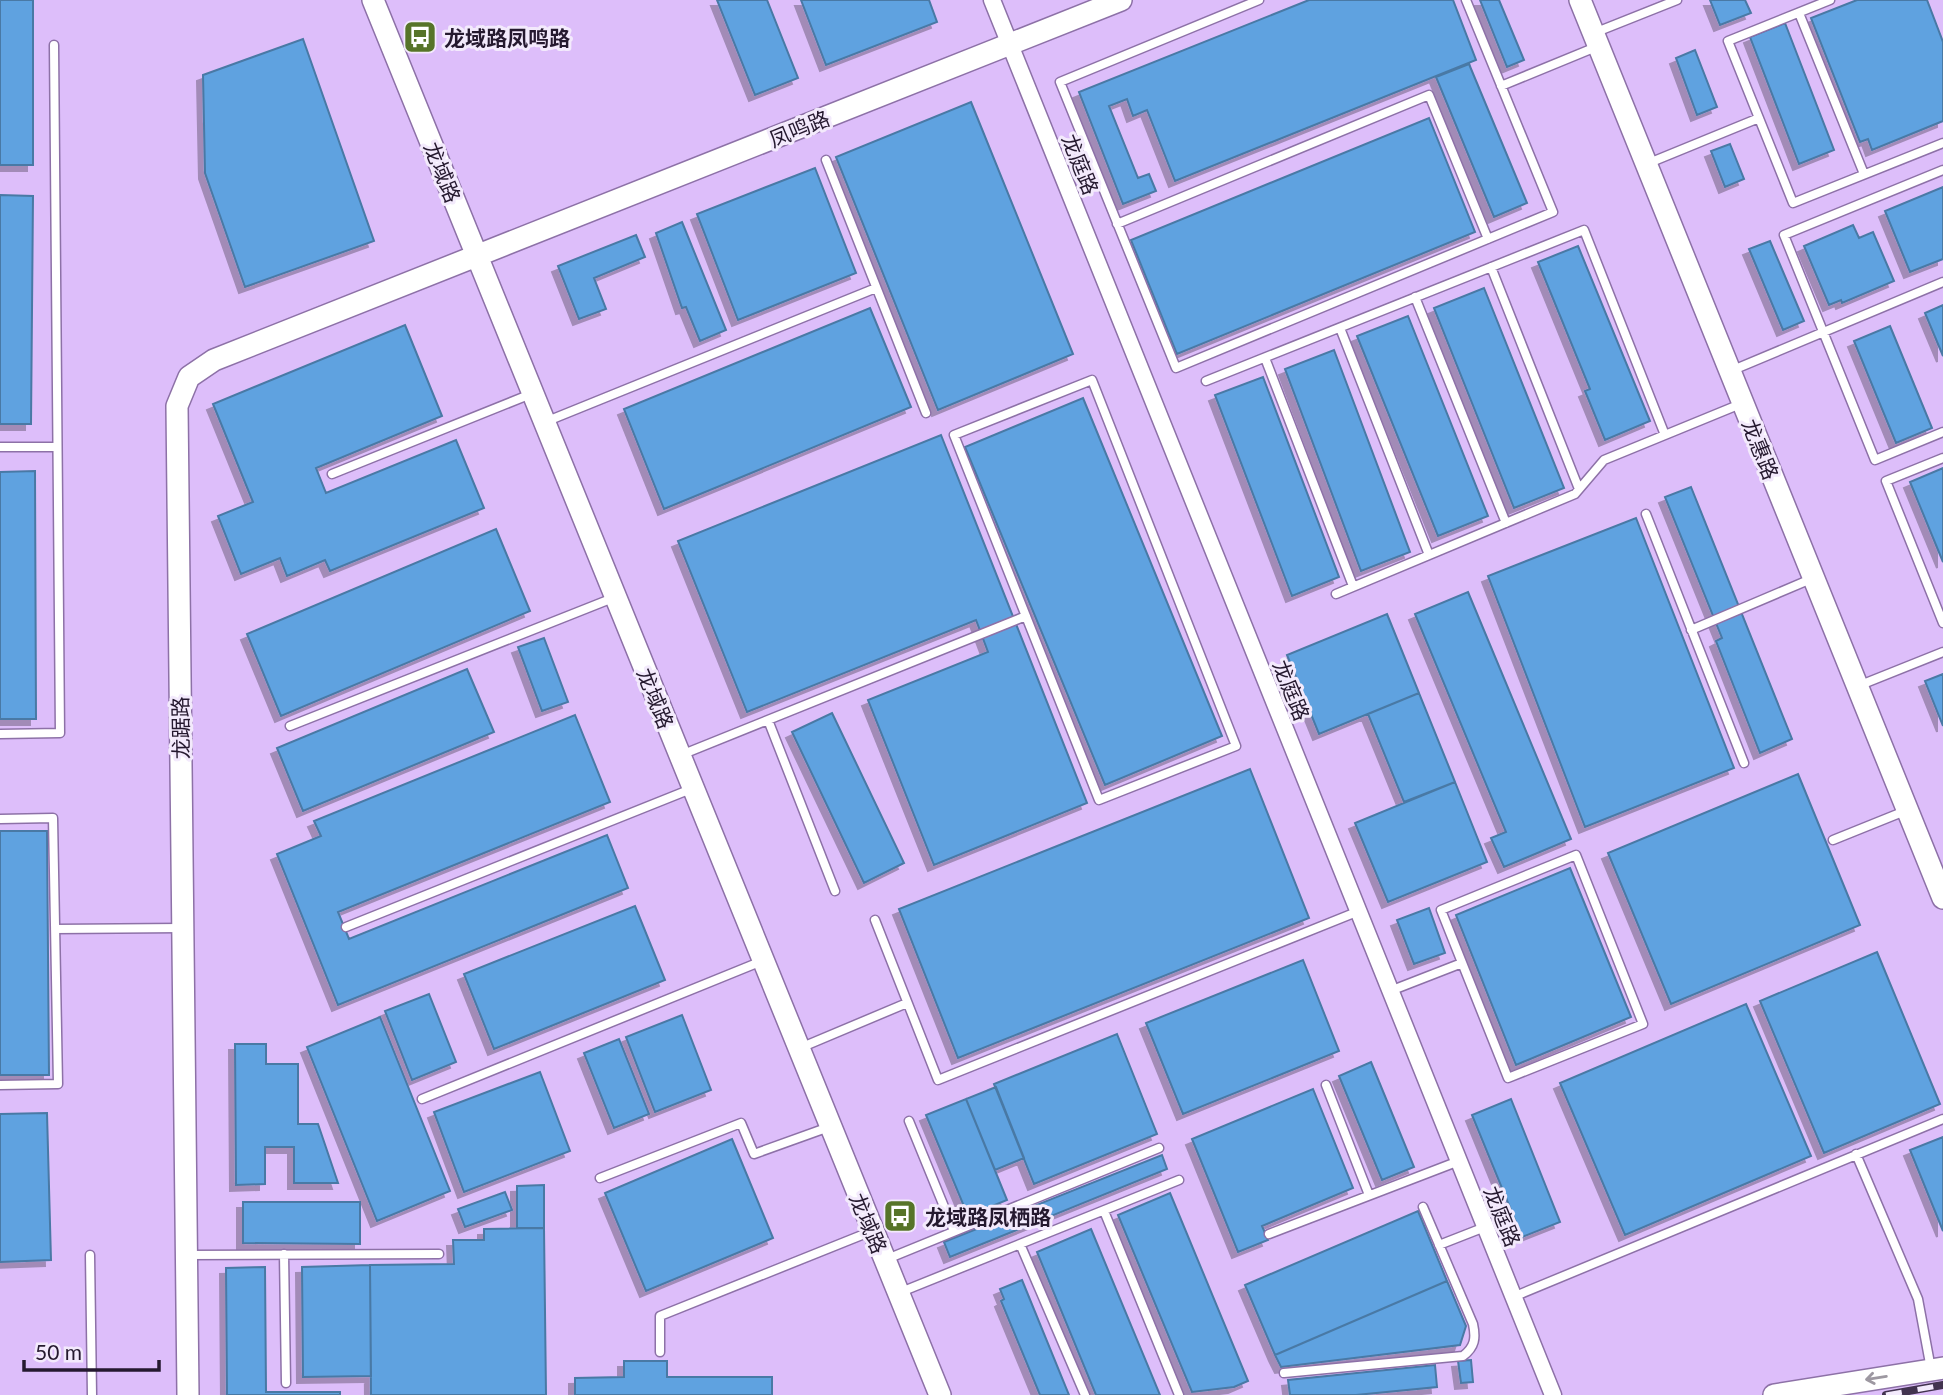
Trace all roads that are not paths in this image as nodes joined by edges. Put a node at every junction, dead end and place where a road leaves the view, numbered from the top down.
1 (373, 0) edge
2 (992, 0) edge
3 (1121, 0) edge
4 (1259, 0) edge
5 (1466, 0) edge
6 (1580, 0) edge
7 (1677, 0) edge
8 (1830, 0) edge
9 (1799, 13) junction
10 (1596, 40) junction
11 (1010, 44) junction
12 (54, 45) dead end
13 (1501, 86) junction
14 (1759, 118) junction
15 (1943, 142) edge
16 (826, 160) dead end
17 (1646, 164) junction
18 (1943, 170) edge
19 (1864, 174) junction
20 (1117, 224) junction
21 (1488, 239) junction
22 (478, 257) junction
23 (1491, 267) junction
24 (1943, 282) edge
25 (876, 288) junction
26 (1415, 297) junction
27 (1340, 328) junction
28 (1823, 332) junction
29 (1265, 358) junction
30 (1730, 372) junction
31 (1206, 381) dead end
32 (533, 393) junction
33 (1742, 402) junction
34 (926, 413) dead end
35 (545, 422) junction
36 (1943, 432) edge
37 (1665, 435) junction
38 (0, 447) edge
39 (57, 447) junction
40 (1943, 458) edge
41 (332, 474) dead end
42 (1579, 489) junction
43 (1646, 514) dead end
44 (1506, 523) junction
45 (1429, 555) junction
46 (1814, 578) junction
47 (1353, 586) junction
48 (1336, 594) dead end
49 (615, 597) junction
50 (1026, 616) junction
51 (1943, 624) edge
52 (1691, 630) junction
53 (1943, 652) edge
54 (1858, 687) junction
55 (768, 719) junction
56 (290, 726) dead end
57 (0, 734) edge
58 (679, 756) junction
59 (1744, 762) dead end
60 (692, 788) junction
61 (1907, 810) junction
62 (0, 819) edge
63 (1833, 840) dead end
64 (835, 891) dead end
65 (1943, 898) edge
66 (1359, 911) junction
67 (875, 920) dead end
68 (346, 927) dead end
69 (183, 928) junction
70 (55, 929) junction
71 (762, 961) junction
72 (1462, 963) junction
73 (1390, 991) junction
74 (907, 1003) junction
75 (797, 1049) junction
76 (0, 1085) edge
77 (1326, 1085) dead end
78 (422, 1099) dead end
79 (1943, 1119) edge
80 (909, 1121) dead end
81 (829, 1126) junction
82 (1159, 1147) dead end
83 (1856, 1154) junction
84 (1459, 1161) junction
85 (600, 1178) dead end
86 (1179, 1180) dead end
87 (1369, 1195) junction
88 (1423, 1207) dead end
89 (1104, 1211) junction
90 (1485, 1227) junction
91 (872, 1231) junction
92 (954, 1231) junction
93 (1269, 1234) dead end
94 (1020, 1244) junction
95 (1439, 1245) junction
96 (284, 1254) junction
97 (439, 1254) dead end
98 (90, 1255) dead end
99 (186, 1255) junction
100 (884, 1260) junction
101 (898, 1293) junction
102 (1513, 1297) junction
103 (660, 1352) dead end
104 (1937, 1368) edge
105 (1284, 1373) dead end
106 (286, 1382) dead end
107 (92, 1395) edge
108 (188, 1395) edge
109 (940, 1395) edge
110 (1085, 1395) edge
111 (1179, 1395) edge
112 (1553, 1395) edge
113 (1774, 1395) edge

1 - 22 street, 龙域路
2 - 11 street, 龙庭路
3 - 11 street, 凤鸣路
4 - 20 lane
5 - 13 lane
6 - 10 street, 龙惠路
7 - 10 lane
8 - 9 lane
9 - 14 lane
9 - 19 lane
10 - 13 lane
10 - 17 street, 龙惠路
11 - 22 street, 凤鸣路
11 - 66 street, 龙庭路
12 - 39 lane
13 - 21 lane
14 - 17 lane
14 - 19 lane
15 - 19 lane
16 - 25 lane
17 - 30 street, 龙惠路
18 - 28 lane
20 - 21 lane
20 - 21 lane
22 - 32 street, 龙域路
22 - 69 street, 龙踞路
23 - 26 lane
23 - 37 lane
23 - 42 lane
24 - 28 lane
25 - 34 lane
25 - 35 lane
26 - 27 lane
26 - 44 lane
27 - 29 lane
27 - 45 lane
28 - 30 lane
28 - 36 lane
29 - 31 lane
29 - 47 lane
30 - 33 street, 龙惠路
32 - 35 street, 龙域路
32 - 41 lane
33 - 37 lane
33 - 46 street, 龙惠路
35 - 49 street, 龙域路
37 - 42 lane
38 - 39 lane
39 - 57 lane
40 - 51 lane
42 - 44 lane
43 - 52 lane
44 - 45 lane
45 - 47 lane
46 - 52 lane
46 - 54 street, 龙惠路
47 - 48 lane
49 - 56 lane
49 - 58 street, 龙域路
50 - 50 lane
50 - 55 lane
52 - 59 lane
53 - 54 lane
54 - 61 street, 龙惠路
55 - 58 lane
55 - 64 lane
58 - 60 street, 龙域路
60 - 68 lane
60 - 71 street, 龙域路
61 - 63 lane
61 - 65 street, 龙惠路
62 - 70 lane
66 - 73 street, 龙庭路
66 - 74 lane
67 - 74 lane
69 - 70 lane
69 - 99 street, 龙踞路
70 - 76 lane
71 - 75 street, 龙域路
71 - 78 lane
72 - 72 lane
72 - 73 lane
73 - 84 street, 龙庭路
74 - 75 lane
75 - 81 street, 龙域路
77 - 87 lane
79 - 83 lane
80 - 92 lane
81 - 85 lane
81 - 91 street, 龙域路
82 - 92 lane
83 - 102 lane
83 - 104 lane
84 - 87 lane
84 - 90 street, 龙庭路
86 - 89 lane
87 - 93 lane
88 - 95 lane
89 - 94 lane
89 - 111 lane
90 - 95 lane
90 - 102 street, 龙庭路
91 - 100 street, 龙域路
91 - 103 lane
92 - 100 lane
94 - 101 lane
94 - 110 lane
95 - 105 lane
96 - 97 lane
96 - 99 lane
96 - 106 lane
98 - 107 lane
99 - 108 street, 龙踞路
100 - 101 street, 龙域路
101 - 109 street, 龙域路
102 - 112 street, 龙庭路
104 -> 113 street

